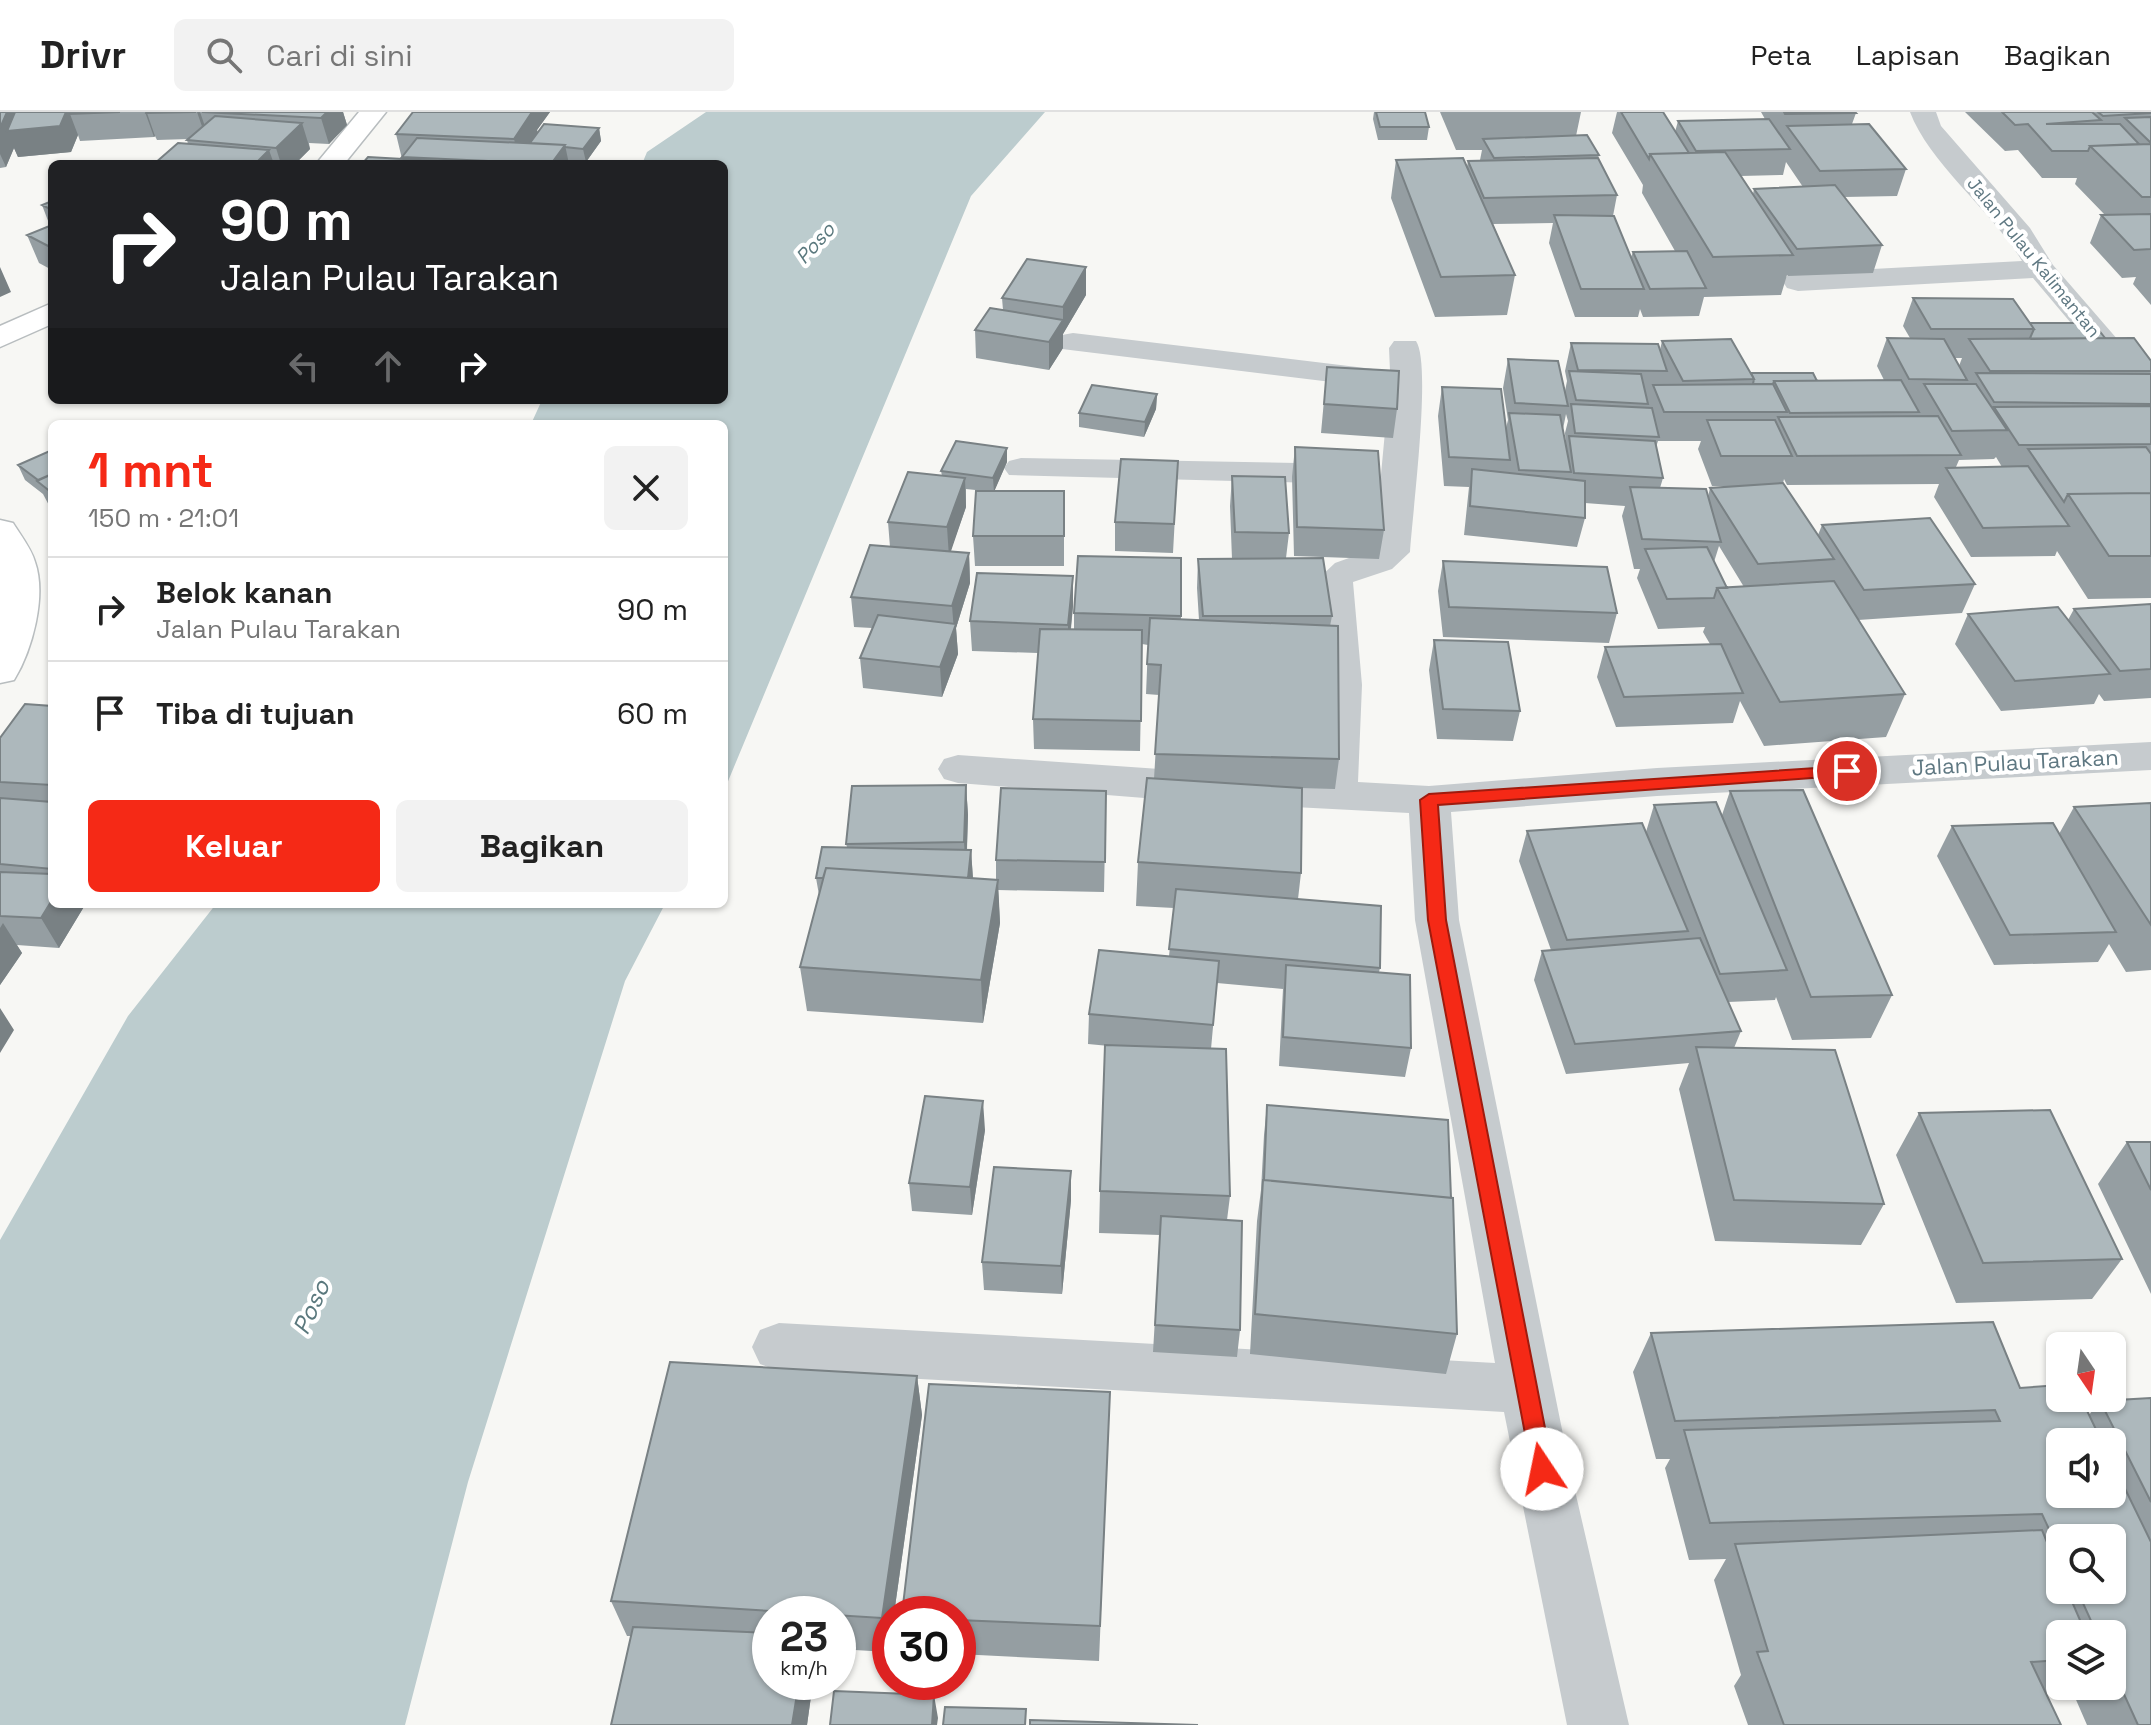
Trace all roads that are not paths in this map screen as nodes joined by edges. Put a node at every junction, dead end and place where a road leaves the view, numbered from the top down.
1 (373, 112) edge
2 (1923, 112) edge
3 (333, 160) edge
4 (2041, 269) junction
5 (1798, 282) dead end
6 (48, 314) edge
7 (0, 338) edge
8 (1073, 342) dead end
9 (2151, 398) edge
10 (1021, 468) dead end
11 (1398, 475) junction
12 (0, 531) edge
13 (0, 671) edge
14 (2151, 756) edge
15 (958, 769) dead end
16 (1337, 796) junction
17 (1429, 800) junction
18 (779, 1347) dead end
19 (1526, 1389) junction
20 (1598, 1725) edge

1 - 3 highway
2 - 4 street, Jalan Pulau Kalimantan
4 - 5 street
4 - 9 street, Jalan Pulau Kalimantan
6 - 7 highway
8 - 11 street
10 - 11 street
11 - 16 street
12 - 13 highway
14 - 17 street, Jalan Pulau Tarakan
15 - 16 street, Jalan Pulau Tarakan
16 - 17 street, Jalan Pulau Tarakan
17 - 19 street
18 - 19 street
19 - 20 street

